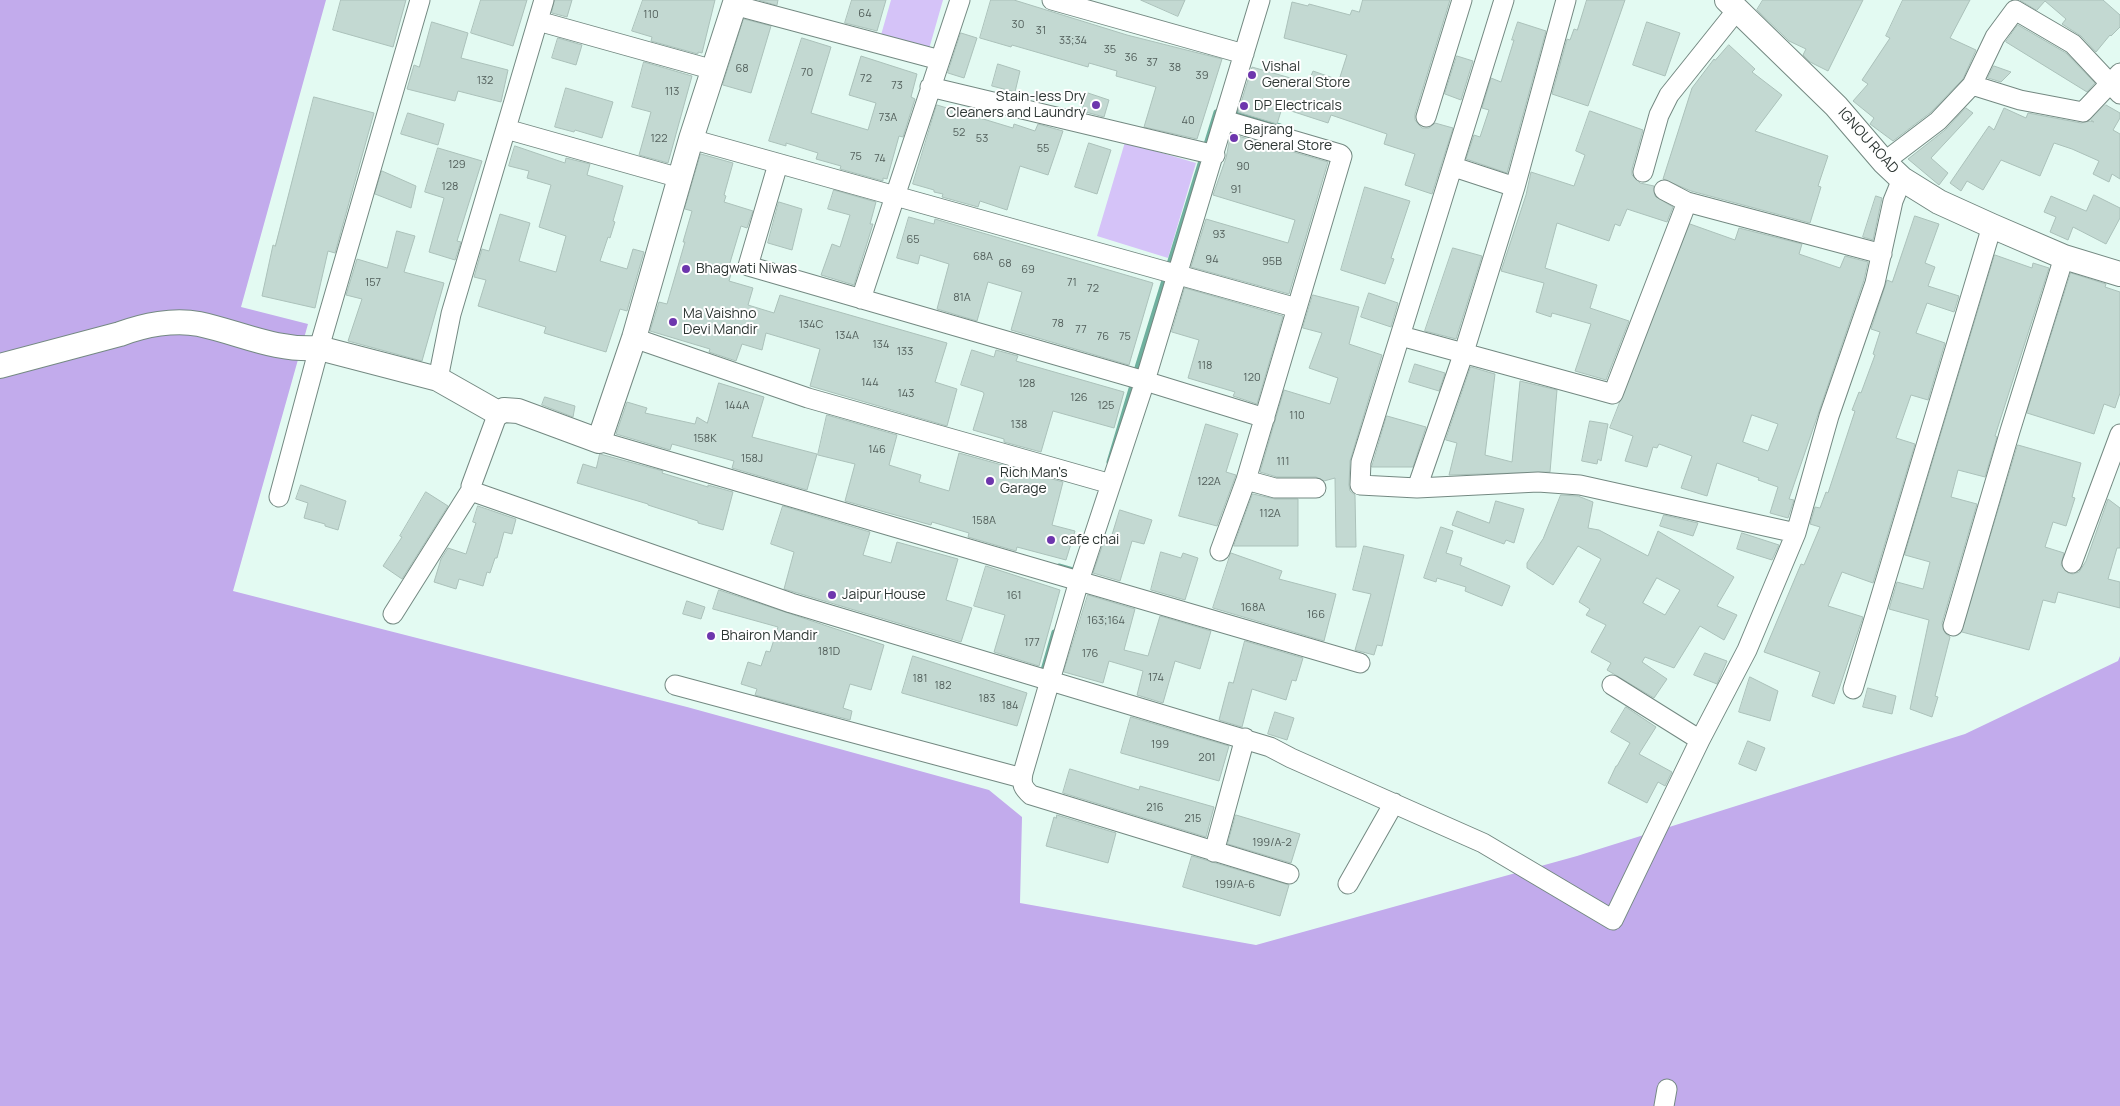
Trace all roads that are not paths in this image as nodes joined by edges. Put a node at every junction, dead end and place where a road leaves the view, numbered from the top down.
1 (420, 0) edge
2 (544, 0) edge
3 (960, 0) edge
4 (1260, 0) edge
5 (1462, 0) edge
6 (1504, 0) edge
7 (1566, 0) edge
8 (1061, 1) edge
9 (735, 2) edge
10 (1732, 5) edge
11 (538, 21) junction
12 (1244, 54) junction
13 (940, 60) junction
14 (714, 70) junction
15 (2116, 84) edge
16 (1972, 85) junction
17 (930, 87) junction
18 (1426, 117) dead end
19 (1224, 120) junction
20 (506, 130) junction
21 (691, 139) junction
22 (1214, 155) junction
23 (1884, 162) junction
24 (778, 164) junction
25 (1454, 167) junction
26 (1643, 172) dead end
27 (680, 178) junction
28 (1902, 179) junction
29 (1515, 187) junction
30 (1664, 190) dead end
31 (895, 195) junction
32 (1687, 202) junction
33 (1992, 226) junction
34 (1882, 254) junction
35 (2064, 257) junction
36 (1178, 274) junction
37 (2120, 274) edge
38 (861, 298) junction
39 (1297, 308) junction
40 (1401, 336) junction
41 (634, 338) junction
42 (318, 348) junction
43 (1464, 352) junction
44 (0, 366) edge
45 (438, 379) junction
46 (1145, 381) junction
47 (498, 413) junction
48 (1265, 418) junction
49 (2120, 434) edge
50 (600, 441) junction
51 (1246, 480) junction
52 (1111, 484) junction
53 (1316, 488) dead end
54 (1417, 488) junction
55 (472, 490) junction
56 (279, 497) dead end
57 (1796, 533) junction
58 (1220, 551) dead end
59 (2072, 563) dead end
60 (1073, 580) junction
61 (393, 614) dead end
62 (1953, 626) dead end
63 (1360, 664) dead end
64 (1050, 682) junction
65 (674, 685) dead end
66 (1612, 685) dead end
67 (1853, 689) dead end
68 (1245, 738) junction
69 (1700, 740) junction
70 (1022, 778) junction
71 (1394, 803) junction
72 (1214, 852) junction
73 (1289, 874) dead end
74 (1348, 884) dead end

1 - 42 street
2 - 11 street
3 - 13 street
4 - 12 street
5 - 18 street
6 - 25 street
7 - 29 street
8 - 12 street
9 - 13 street
9 - 14 street
10 - 23 street, IGNOU ROAD
10 - 26 street
11 - 14 street
11 - 20 street
12 - 19 street
13 - 17 street
14 - 21 street
15 - 16 street
15 - 16 street
16 - 23 street
17 - 22 street
17 - 31 street
19 - 22 street
19 - 39 street
20 - 27 street
20 - 45 street
21 - 24 street
21 - 27 street
22 - 36 street
23 - 28 street, IGNOU ROAD
24 - 31 street
24 - 38 street
25 - 29 street
25 - 40 street
27 - 41 street
28 - 33 street, IGNOU ROAD
28 - 34 street
29 - 43 street
30 - 32 street
31 - 36 street
31 - 38 street
32 - 34 street
32 - 43 street
33 - 35 street, IGNOU ROAD
33 - 67 street
34 - 57 street
35 - 37 street, IGNOU ROAD
35 - 62 street
36 - 39 street
36 - 46 street
38 - 46 street
39 - 48 street
40 - 43 street
40 - 54 street
41 - 50 street
41 - 52 street
42 - 44 street
42 - 45 street
42 - 56 street
43 - 54 street
45 - 47 street
46 - 48 street
46 - 52 street
47 - 50 street
47 - 55 street
48 - 51 street
49 - 59 street
50 - 60 street
51 - 53 street
51 - 58 street
52 - 60 street
54 - 57 street
55 - 61 street
55 - 64 street
57 - 69 street
60 - 63 street
60 - 64 street
64 - 68 street
64 - 70 street
65 - 70 street
66 - 69 street
68 - 71 street
68 - 72 street
69 - 71 street
70 - 72 street
71 - 74 street
72 - 73 street

